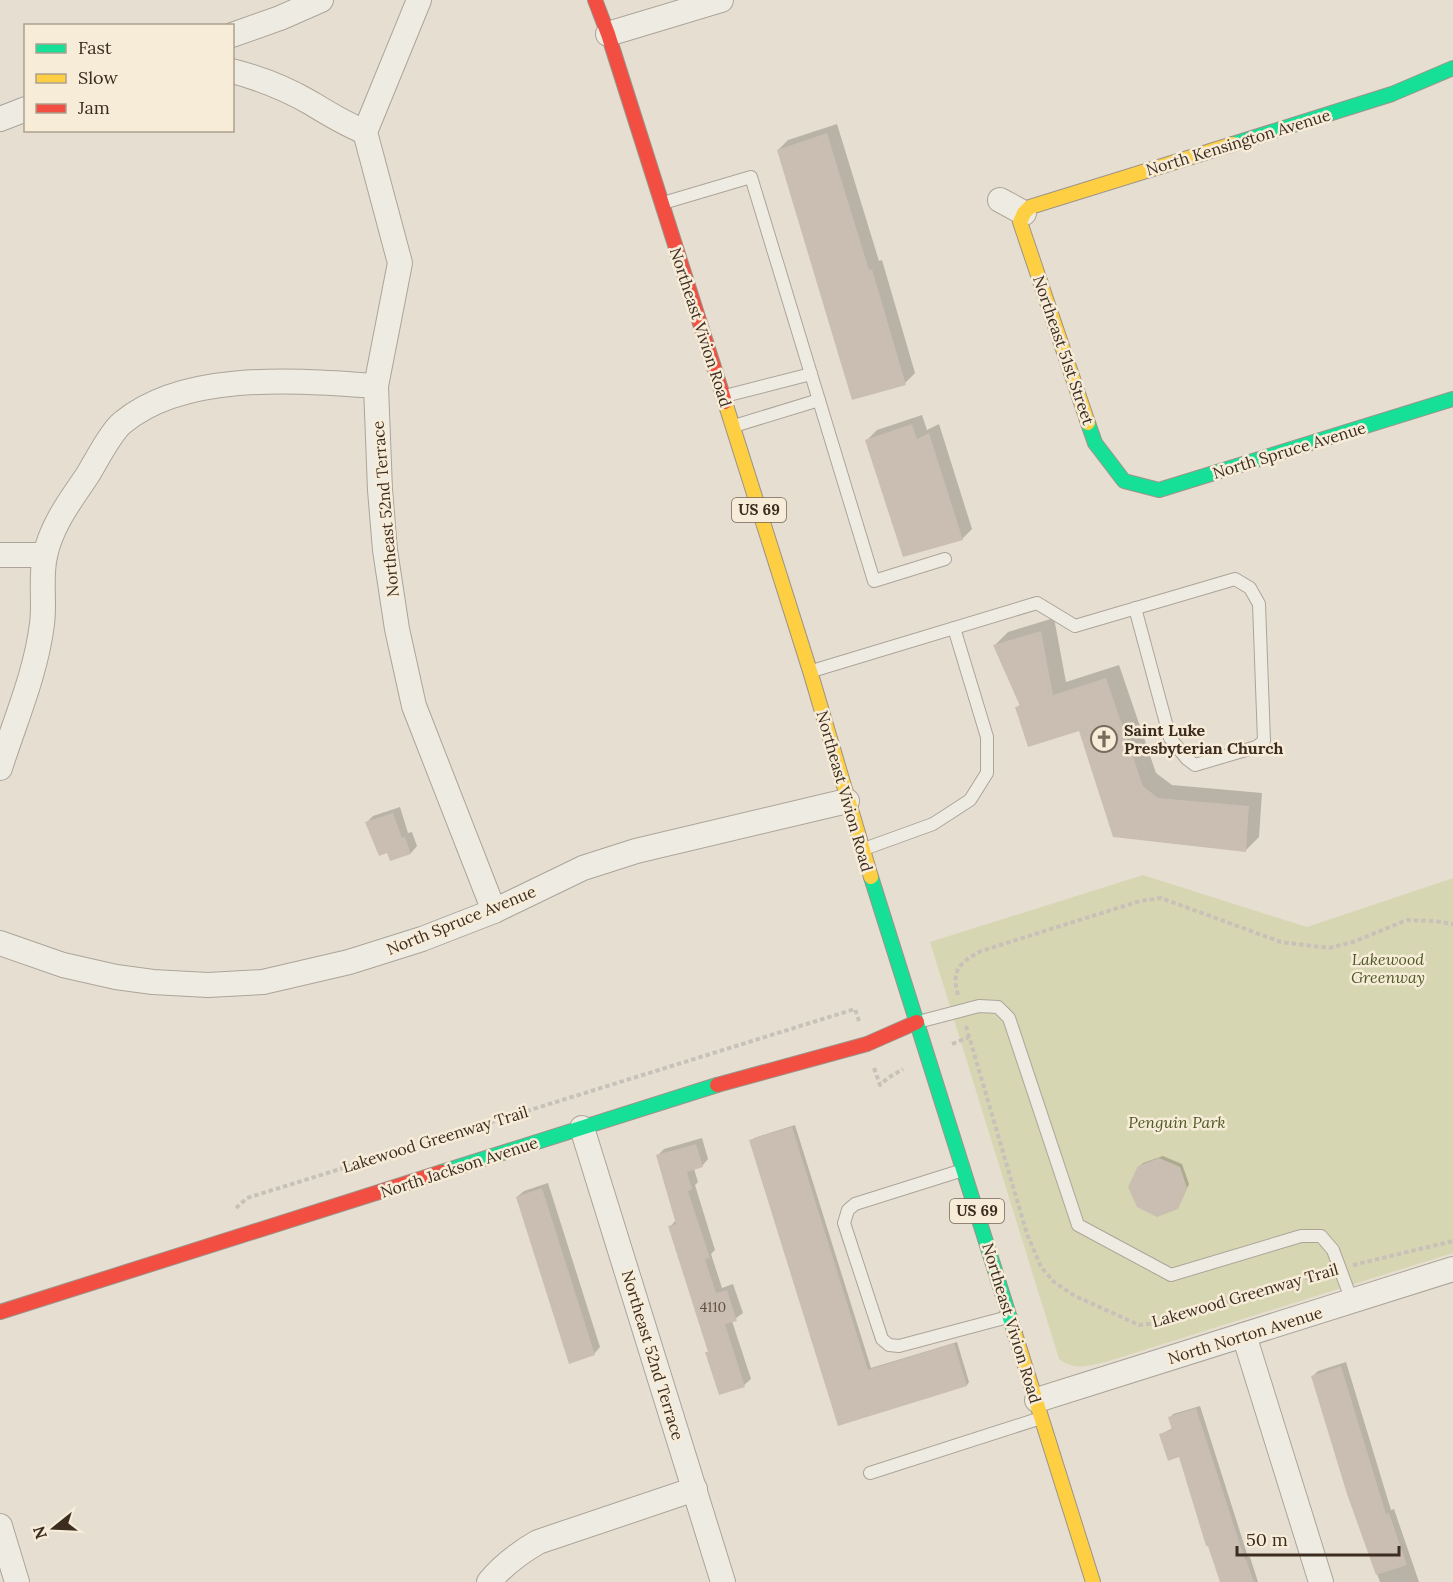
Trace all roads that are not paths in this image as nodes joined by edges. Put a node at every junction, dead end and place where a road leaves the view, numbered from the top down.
1 (321, 0) edge
2 (419, 0) edge
3 (595, 0) edge
4 (721, 0) edge
5 (234, 34) edge
6 (608, 34) junction
7 (1453, 68) edge
8 (234, 72) edge
9 (24, 111) edge
10 (0, 119) edge
11 (364, 132) junction
12 (1000, 200) dead end
13 (662, 204) junction
14 (1023, 213) junction
15 (811, 374) junction
16 (376, 386) junction
17 (723, 397) junction
18 (1453, 399) edge
19 (819, 400) junction
20 (733, 427) junction
21 (1124, 481) joint
22 (0, 555) edge
23 (45, 555) junction
24 (945, 559) dead end
25 (1135, 608) junction
26 (954, 628) junction
27 (810, 671) junction
28 (0, 768) edge
29 (847, 801) junction
30 (862, 849) junction
31 (494, 911) junction
32 (0, 943) edge
33 (917, 1022) junction
34 (582, 1128) junction
35 (964, 1170) junction
36 (1453, 1269) edge
37 (1352, 1301) junction
38 (0, 1312) edge
39 (1010, 1316) junction
40 (1244, 1335) junction
41 (1039, 1409) junction
42 (870, 1473) dead end
43 (695, 1489) junction
44 (0, 1526) edge
45 (17, 1582) edge
46 (489, 1582) edge
47 (723, 1582) edge
48 (1093, 1582) edge
49 (1321, 1582) edge

1 - 5 street
2 - 11 street
3 - 6 street, Northeast Vivion Road / US 69
4 - 6 street
6 - 13 street, Northeast Vivion Road / US 69
7 - 14 street, North Kensington Avenue
8 - 11 street
9 - 10 street
11 - 16 street, Northeast 52nd Terrace
12 - 14 street
13 - 15 lane
13 - 17 street, Northeast Vivion Road / US 69
14 - 21 street, Northeast 51st Street
15 - 17 lane
15 - 19 lane
16 - 23 street
16 - 31 street, Northeast 52nd Terrace
17 - 20 street, Northeast Vivion Road / US 69
18 - 21 street, North Spruce Avenue
19 - 20 lane
19 - 24 lane
20 - 27 street, Northeast Vivion Road / US 69
22 - 23 street
23 - 28 street
25 - 25 lane
25 - 26 lane
26 - 27 lane
26 - 30 lane
27 - 29 street, Northeast Vivion Road / US 69
29 - 30 street, Northeast Vivion Road / US 69
29 - 31 street, North Spruce Avenue
30 - 33 street, Northeast Vivion Road / US 69
31 - 32 street, North Spruce Avenue
33 - 34 street, North Jackson Avenue
33 - 35 street, Northeast Vivion Road / US 69
33 - 37 lane
34 - 38 street, North Jackson Avenue
34 - 43 street, Northeast 52nd Terrace
35 - 39 street, Northeast Vivion Road / US 69
35 - 39 lane
36 - 37 street, North Norton Avenue
37 - 40 street, North Norton Avenue
39 - 41 street, Northeast Vivion Road / US 69
40 - 41 street, North Norton Avenue
40 - 49 street
41 - 42 lane
41 - 48 street, Northeast Vivion Road / US 69
43 - 46 street
43 - 47 street, Northeast 52nd Terrace
44 - 45 street

